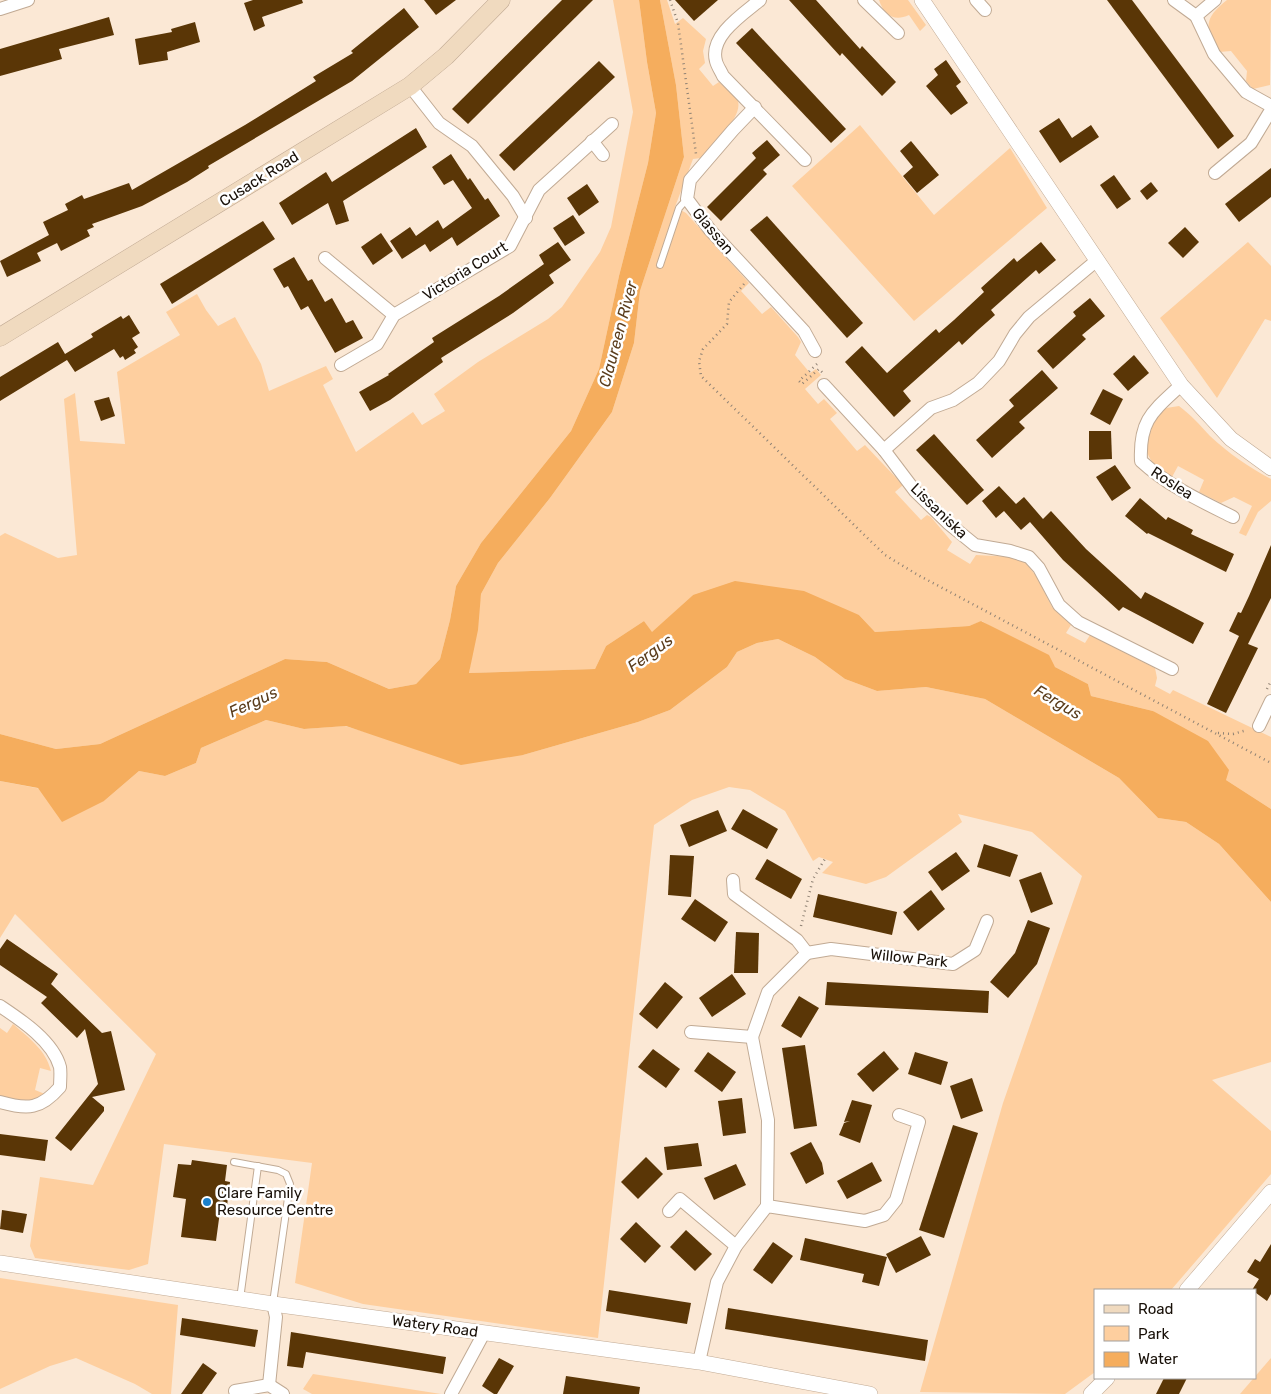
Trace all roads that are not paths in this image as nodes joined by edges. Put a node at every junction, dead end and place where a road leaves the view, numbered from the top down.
1 (28, 0) edge
2 (501, 0) edge
3 (760, 0) edge
4 (864, 0) edge
5 (922, 0) edge
6 (976, 0) edge
7 (1174, 0) edge
8 (1215, 0) edge
9 (0, 10) edge
10 (985, 10) dead end
11 (1196, 16) junction
12 (898, 33) dead end
13 (410, 86) junction
14 (755, 107) junction
15 (1271, 108) edge
16 (612, 124) dead end
17 (592, 141) junction
18 (603, 155) dead end
19 (805, 160) dead end
20 (1215, 173) dead end
21 (687, 199) junction
22 (526, 218) junction
23 (324, 258) dead end
24 (1096, 261) junction
25 (660, 265) dead end
26 (394, 315) junction
27 (0, 337) edge
28 (815, 351) road end
29 (341, 365) dead end
30 (824, 385) road end
31 (1181, 385) junction
32 (884, 450) junction
33 (1271, 468) edge
34 (1233, 517) dead end
35 (1172, 669) dead end
36 (1271, 701) edge
37 (1259, 726) road end
38 (733, 880) dead end
39 (987, 921) dead end
40 (807, 953) junction
41 (0, 1006) edge
42 (691, 1032) dead end
43 (752, 1037) junction
44 (0, 1102) edge
45 (899, 1116) dead end
46 (234, 1162) dead end
47 (258, 1166) junction
48 (1271, 1192) edge
49 (767, 1206) junction
50 (669, 1211) dead end
51 (736, 1246) junction
52 (0, 1263) edge
53 (1188, 1289) edge
54 (240, 1299) junction
55 (273, 1304) junction
56 (484, 1333) junction
57 (699, 1362) junction
58 (1106, 1379) edge
59 (269, 1385) junction
60 (235, 1391) dead end
61 (283, 1394) edge
62 (451, 1394) edge
63 (870, 1394) edge
64 (1091, 1394) edge

1 - 9 street
2 - 13 main road, Cusack Road
3 - 14 street
4 - 12 street
5 - 24 street
6 - 10 street
7 - 11 street
8 - 11 street
11 - 15 street
13 - 22 street
13 - 27 main road, Cusack Road
14 - 19 street
14 - 21 street, Glassan
15 - 20 street
16 - 17 street, Victoria Court
17 - 18 street
17 - 22 street, Victoria Court
21 - 25 lane
21 - 28 street, Glassan
22 - 26 street, Victoria Court
23 - 26 street
24 - 31 street
24 - 32 street
26 - 29 street, Victoria Court
30 - 32 street, Lissaniska
31 - 33 street
31 - 34 street, Roslea
32 - 35 street, Lissaniska
36 - 37 street
38 - 40 street
39 - 40 street, Willow Park
40 - 43 street
41 - 44 street
42 - 43 street
43 - 49 street
45 - 49 street
46 - 47 lane
47 - 54 lane
47 - 55 lane
48 - 53 street
49 - 51 street
50 - 51 street
51 - 57 street
52 - 54 street, Watery Road
54 - 55 street, Watery Road
55 - 56 street, Watery Road
55 - 59 street
56 - 57 street, Watery Road
56 - 62 street
57 - 63 street, Watery Road
58 - 64 street
59 - 60 street
59 - 61 street

